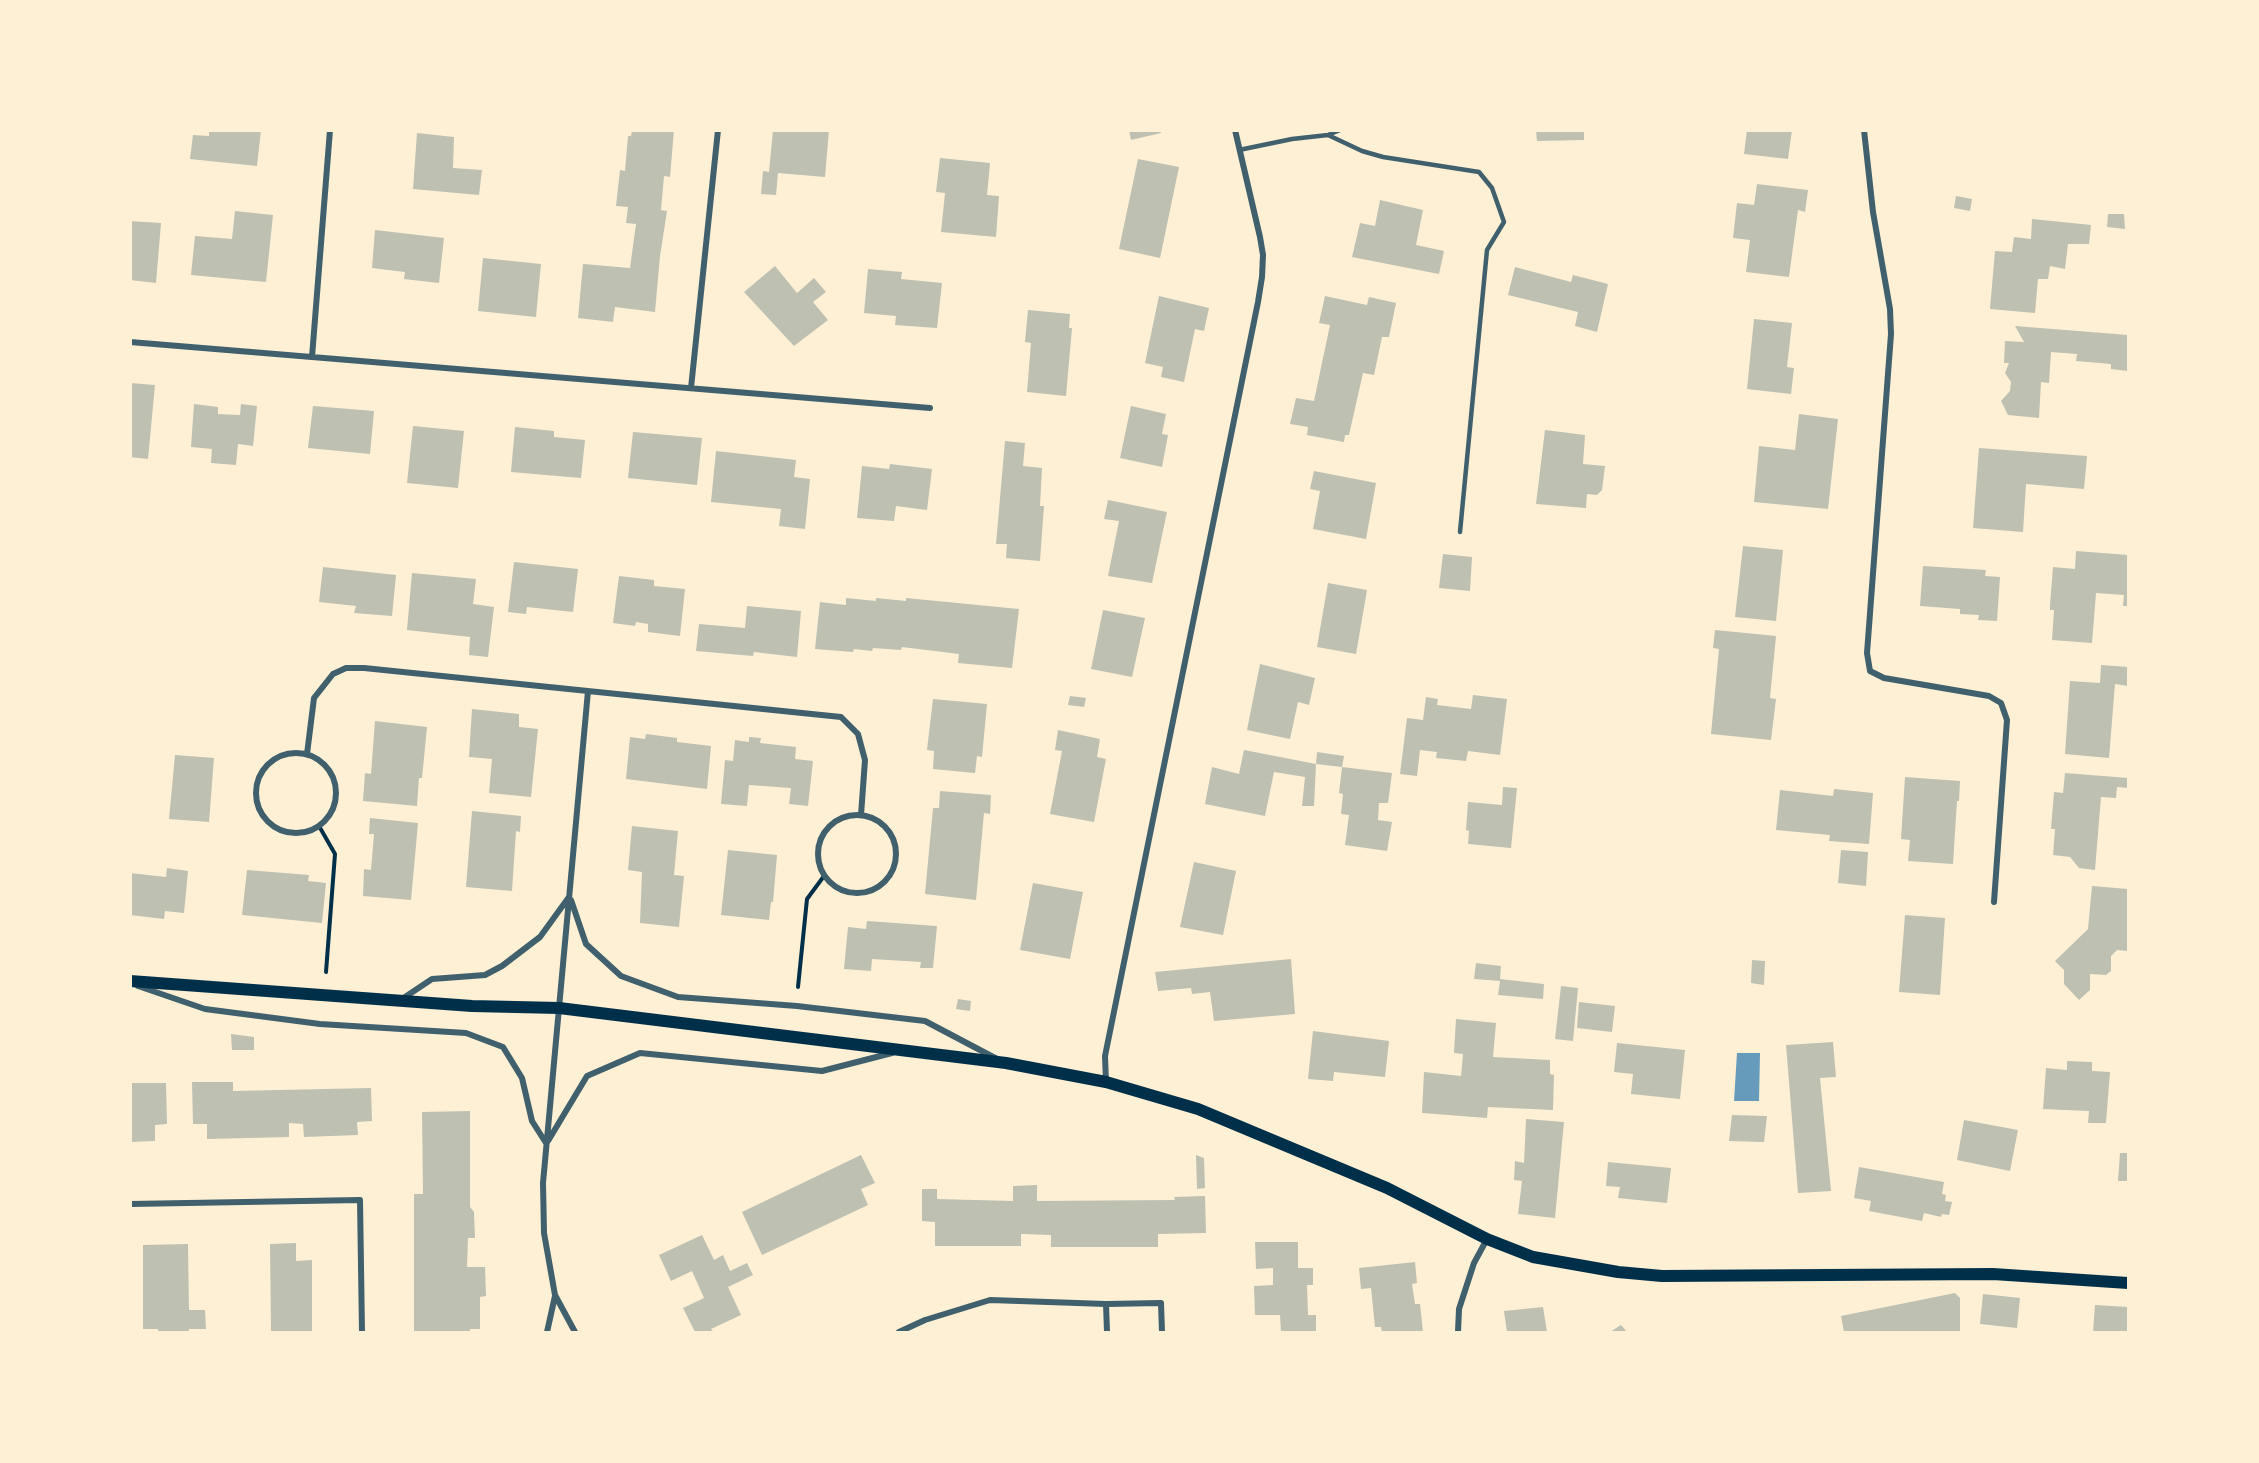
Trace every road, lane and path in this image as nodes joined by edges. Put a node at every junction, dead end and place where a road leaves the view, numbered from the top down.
1 (330, 130) edge
2 (718, 130) edge
3 (1235, 130) edge
4 (1340, 130) edge
5 (1863, 130) edge
6 (1328, 135) junction
7 (1239, 150) junction
8 (130, 342) edge
9 (312, 357) junction
10 (691, 388) junction
11 (930, 408) dead end
12 (1460, 532) dead end
13 (588, 691) junction
14 (307, 754) junction
15 (861, 815) junction
16 (319, 826) junction
17 (824, 876) junction
18 (569, 896) junction
19 (1994, 902) dead end
20 (130, 982) edge
21 (324, 996) junction
22 (398, 1001) junction
23 (797, 1006) junction
24 (559, 1008) junction
25 (900, 1051) junction
26 (1006, 1063) junction
27 (1106, 1082) junction
28 (546, 1144) junction
29 (130, 1203) edge
30 (1487, 1239) junction
31 (2128, 1283) edge
32 (555, 1295) junction
33 (1106, 1304) junction
34 (362, 1332) edge
35 (547, 1332) edge
36 (575, 1332) edge
37 (899, 1332) edge
38 (1107, 1332) edge
39 (1162, 1332) edge
40 (1458, 1332) edge

1 - 9 street
2 - 10 street
3 - 7 street
4 - 6 lane
5 - 19 street
6 - 7 lane
6 - 12 lane
7 - 27 street
8 - 9 street
9 - 10 street
10 - 11 street
13 - 14 street
13 - 15 street
13 - 18 street
14 - 16 street
14 - 16 street
15 - 17 street
15 - 17 street
16 - 21 path
17 - 23 path
18 - 22 street
18 - 23 street
18 - 24 street
20 - 21 main road
20 - 28 street
21 - 22 main road
22 - 24 main road
23 - 26 street
24 - 25 main road
24 - 28 street
25 - 26 main road
25 - 28 street
26 - 27 main road
27 - 30 main road
28 - 32 street
29 - 34 street
30 - 31 main road
30 - 40 street
32 - 35 street
32 - 36 street
33 - 37 street
33 - 38 street
33 - 39 street

